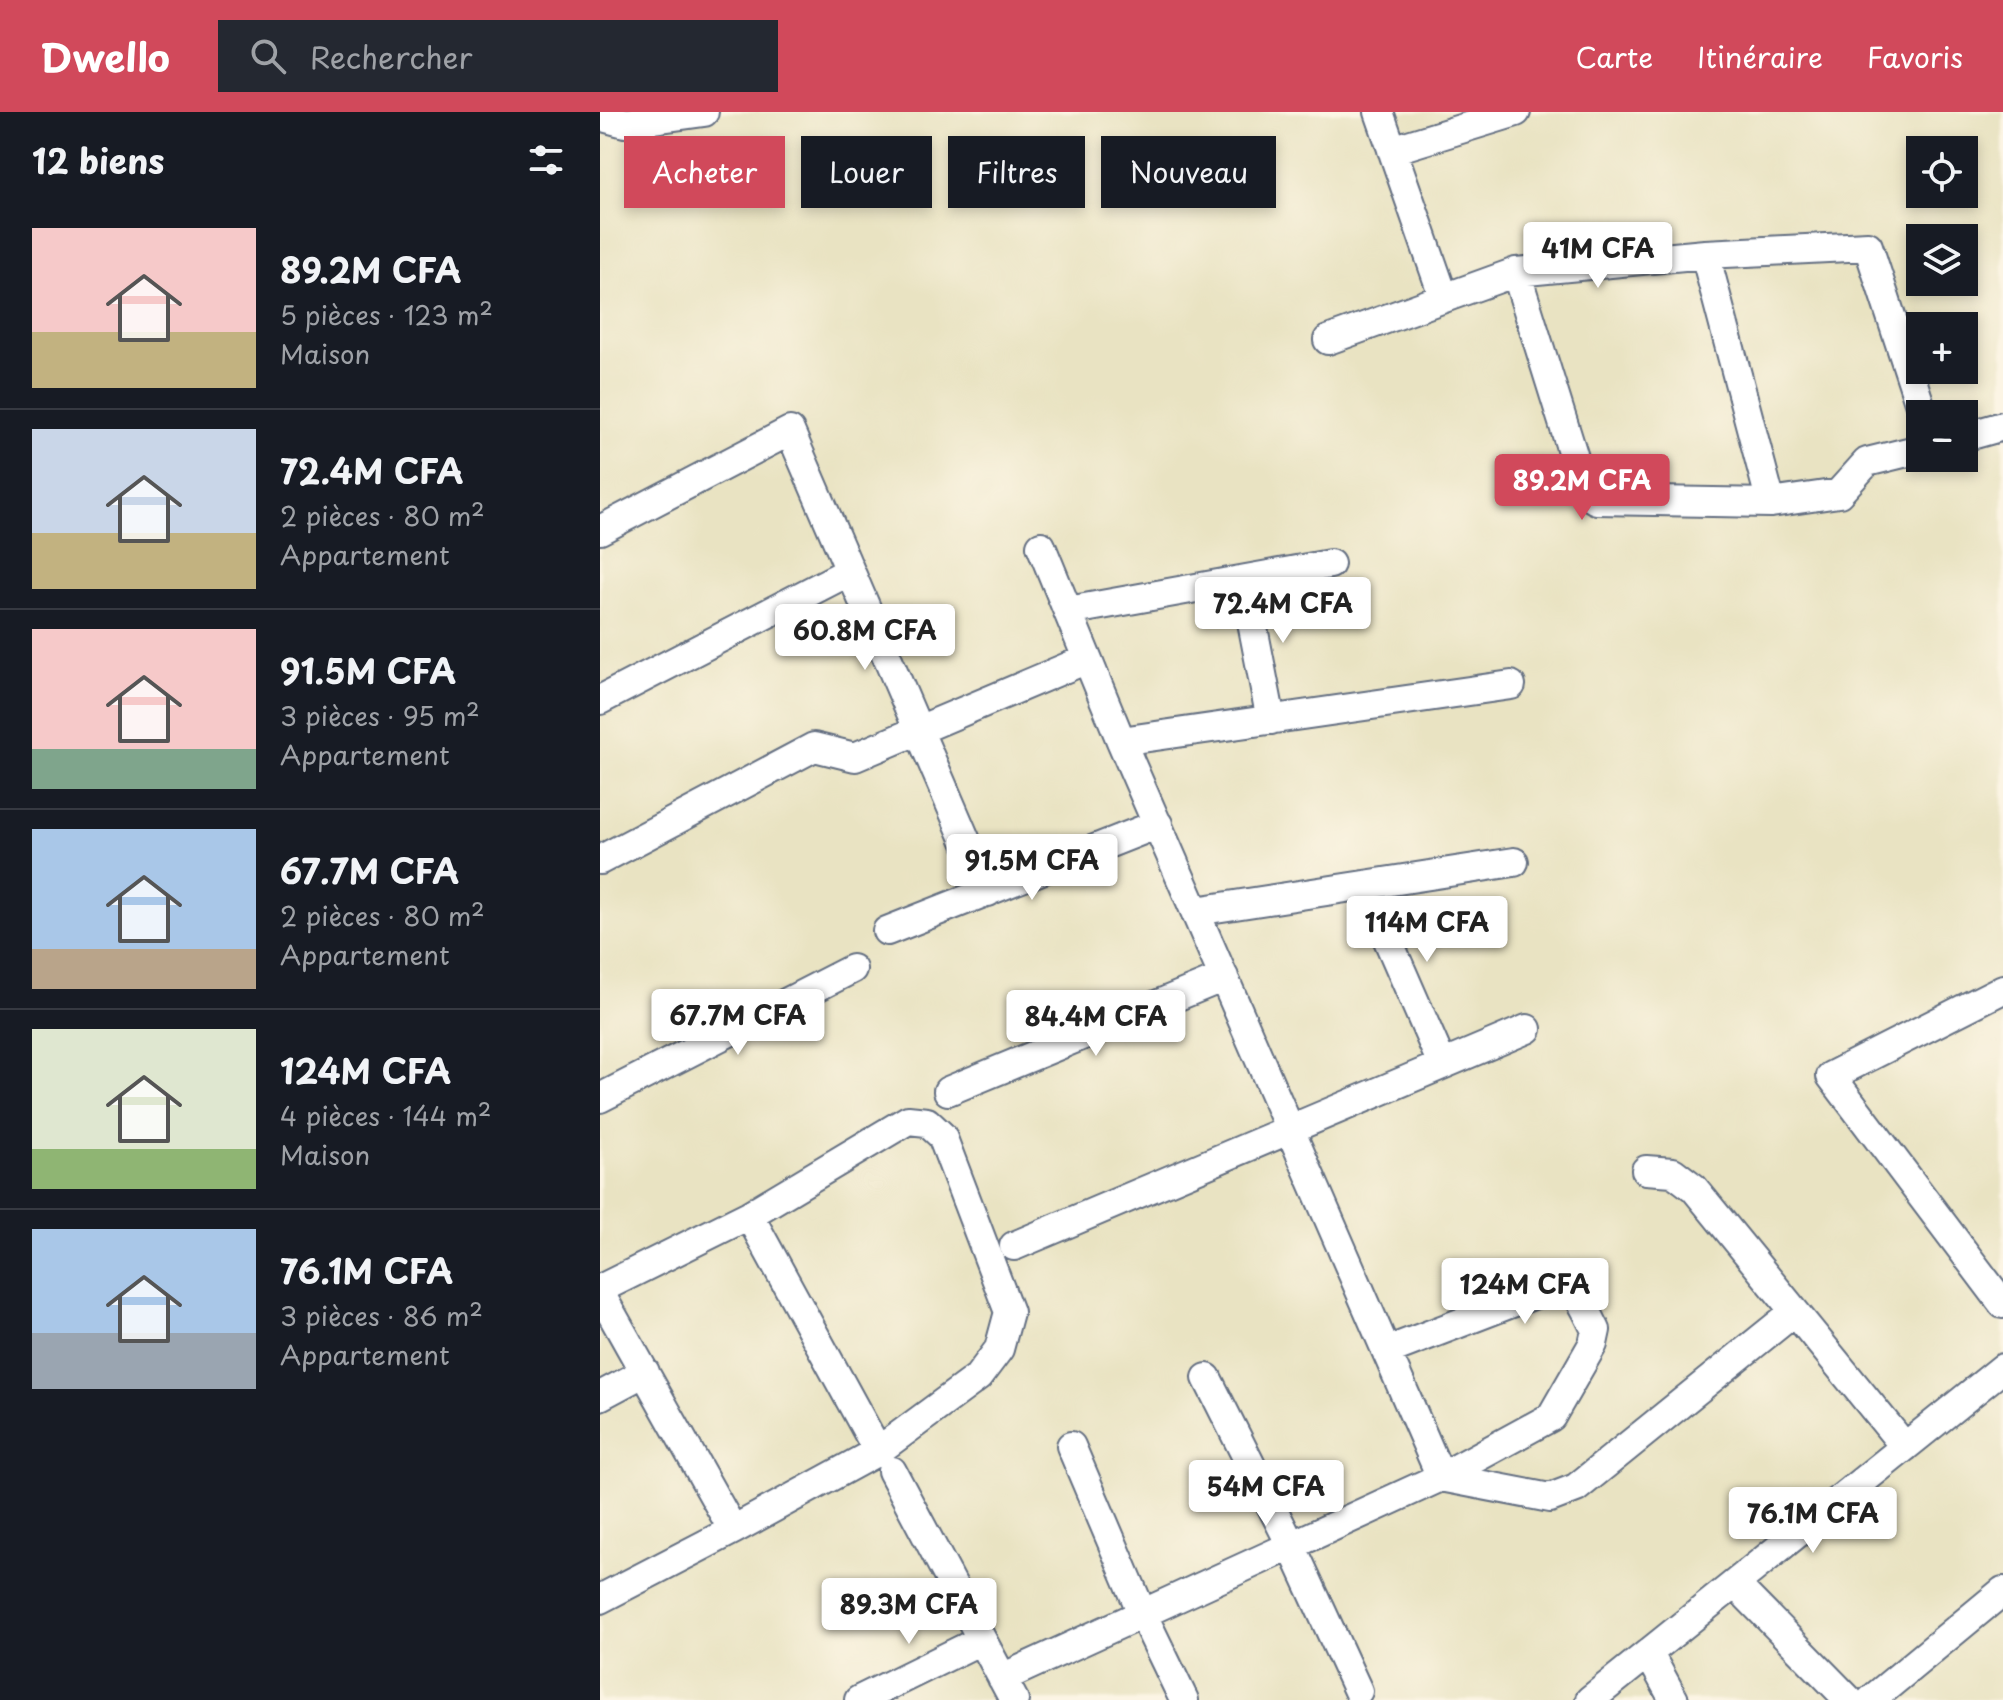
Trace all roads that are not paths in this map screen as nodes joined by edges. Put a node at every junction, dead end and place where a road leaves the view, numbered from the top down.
1 (601, 112) edge
2 (704, 112) edge
3 (1379, 112) edge
4 (1516, 112) edge
5 (1392, 150) junction
6 (1705, 254) junction
7 (1516, 272) junction
8 (1444, 298) junction
9 (1328, 340) dead end
10 (1918, 400) edge
11 (2003, 426) edge
12 (1978, 433) edge
13 (1906, 452) edge
14 (1771, 503) junction
15 (600, 530) edge
16 (1041, 546) dead end
17 (1330, 564) dead end
18 (850, 571) junction
19 (1244, 581) junction
20 (1068, 611) junction
21 (1087, 659) junction
22 (1511, 685) dead end
23 (600, 700) edge
24 (1271, 720) junction
25 (919, 731) junction
26 (1121, 741) junction
27 (1158, 824) junction
28 (600, 860) edge
29 (1514, 862) dead end
30 (1364, 885) junction
31 (988, 892) junction
32 (1196, 911) junction
33 (887, 931) dead end
34 (852, 969) dead end
35 (1224, 977) junction
36 (1999, 999) edge
37 (1527, 1029) dead end
38 (1442, 1064) junction
39 (948, 1091) dead end
40 (600, 1098) edge
41 (1290, 1129) junction
42 (1646, 1170) dead end
43 (749, 1215) junction
44 (1014, 1246) dead end
45 (600, 1291) edge
46 (2003, 1304) edge
47 (1794, 1312) junction
48 (1387, 1351) junction
49 (2003, 1368) edge
50 (645, 1372) junction
51 (1207, 1378) dead end
52 (600, 1396) edge
53 (1071, 1446) dead end
54 (1905, 1447) junction
55 (885, 1461) junction
56 (1441, 1477) junction
57 (733, 1530) junction
58 (1291, 1545) junction
59 (1735, 1584) junction
60 (2003, 1591) edge
61 (600, 1599) edge
62 (1142, 1613) junction
63 (981, 1640) junction
64 (1649, 1654) junction
65 (1008, 1689) edge
66 (1358, 1691) dead end
67 (859, 1700) edge
68 (1184, 1700) edge
69 (1590, 1700) edge
70 (1674, 1700) edge
71 (1849, 1700) edge
72 (1871, 1700) edge

1 - 2 street
3 - 5 street
4 - 5 street
5 - 8 street
6 - 7 street
6 - 10 street
6 - 14 street
7 - 8 street
7 - 14 street
8 - 9 street
11 - 12 street
13 - 14 street
15 - 18 street
16 - 20 street
17 - 19 street
18 - 23 street
18 - 25 street
19 - 20 street
19 - 24 street
20 - 21 street
21 - 25 street
21 - 26 street
22 - 24 street
24 - 26 street
25 - 28 street
25 - 31 street
26 - 27 street
27 - 31 street
27 - 32 street
29 - 30 street
30 - 32 street
30 - 38 street
31 - 33 street
32 - 35 street
34 - 40 street
35 - 39 street
35 - 41 street
36 - 46 street
37 - 38 street
38 - 41 street
41 - 44 street
41 - 48 street
42 - 47 street
43 - 45 street
43 - 55 street
43 - 55 street
45 - 50 street
47 - 54 street
47 - 56 street
48 - 56 street
48 - 56 street
49 - 54 street
50 - 52 street
50 - 57 street
51 - 58 street
53 - 62 street
54 - 59 street
55 - 57 street
55 - 63 street
56 - 58 street
57 - 61 street
58 - 62 street
58 - 66 street
59 - 64 street
59 - 71 street
60 - 72 street
62 - 65 street
62 - 68 street
63 - 65 street
63 - 67 street
64 - 69 street
64 - 70 street

